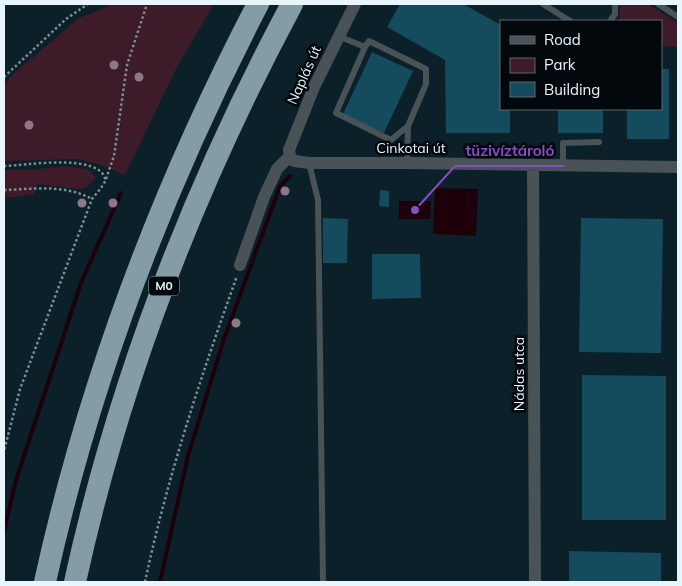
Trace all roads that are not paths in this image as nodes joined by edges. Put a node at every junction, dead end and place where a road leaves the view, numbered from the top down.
1 (258, 4) edge
2 (292, 4) edge
3 (355, 4) edge
4 (544, 4) edge
5 (615, 4) edge
6 (658, 4) edge
7 (678, 18) edge
8 (568, 20) edge
9 (611, 20) edge
10 (338, 36) junction
11 (364, 48) junction
12 (408, 126) junction
13 (600, 142) dead end
14 (292, 158) junction
15 (309, 163) junction
16 (407, 163) junction
17 (533, 165) junction
18 (563, 165) junction
19 (678, 167) edge
20 (240, 265) road end
21 (45, 582) edge
22 (75, 582) edge
23 (323, 582) edge
24 (535, 582) edge

1 - 21 highway, M0
2 - 22 highway, M0
3 - 10 street, Naplás út
4 - 8 lane
5 - 9 lane
6 - 7 lane
10 - 11 lane
10 - 14 street, Naplás út
11 - 12 lane
11 - 12 lane
12 - 16 lane
13 - 18 lane
14 - 15 street, Cinkotai út
14 - 20 street
15 - 16 street, Cinkotai út
15 - 23 lane
16 - 17 street, Cinkotai út
17 - 18 street, Cinkotai út
17 - 24 street, Nádas utca
18 - 19 street, Cinkotai út

